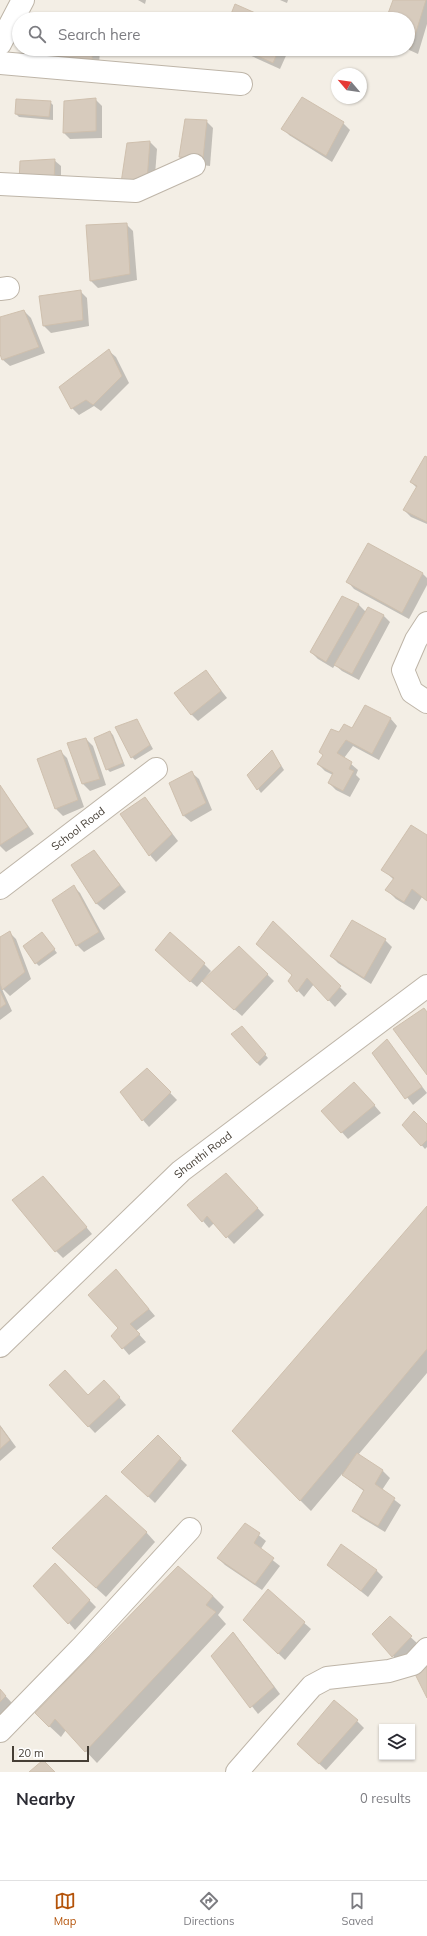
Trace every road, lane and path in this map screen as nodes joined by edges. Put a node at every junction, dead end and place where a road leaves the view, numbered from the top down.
1 (23, 0) edge
2 (17, 12) edge
3 (12, 21) edge
4 (0, 44) edge
5 (0, 63) edge
6 (241, 84) dead end
7 (194, 165) dead end
8 (0, 184) edge
9 (427, 623) edge
10 (427, 702) edge
11 (156, 769) dead end
12 (0, 888) edge
13 (427, 986) edge
14 (0, 1346) edge
15 (190, 1529) dead end
16 (427, 1649) edge
17 (0, 1731) edge
18 (237, 1772) edge

1 - 2 street
3 - 4 street
5 - 6 street
7 - 8 street
9 - 10 street
11 - 12 street, School Road
13 - 14 street, Shanthi Road
15 - 17 street
16 - 18 street

